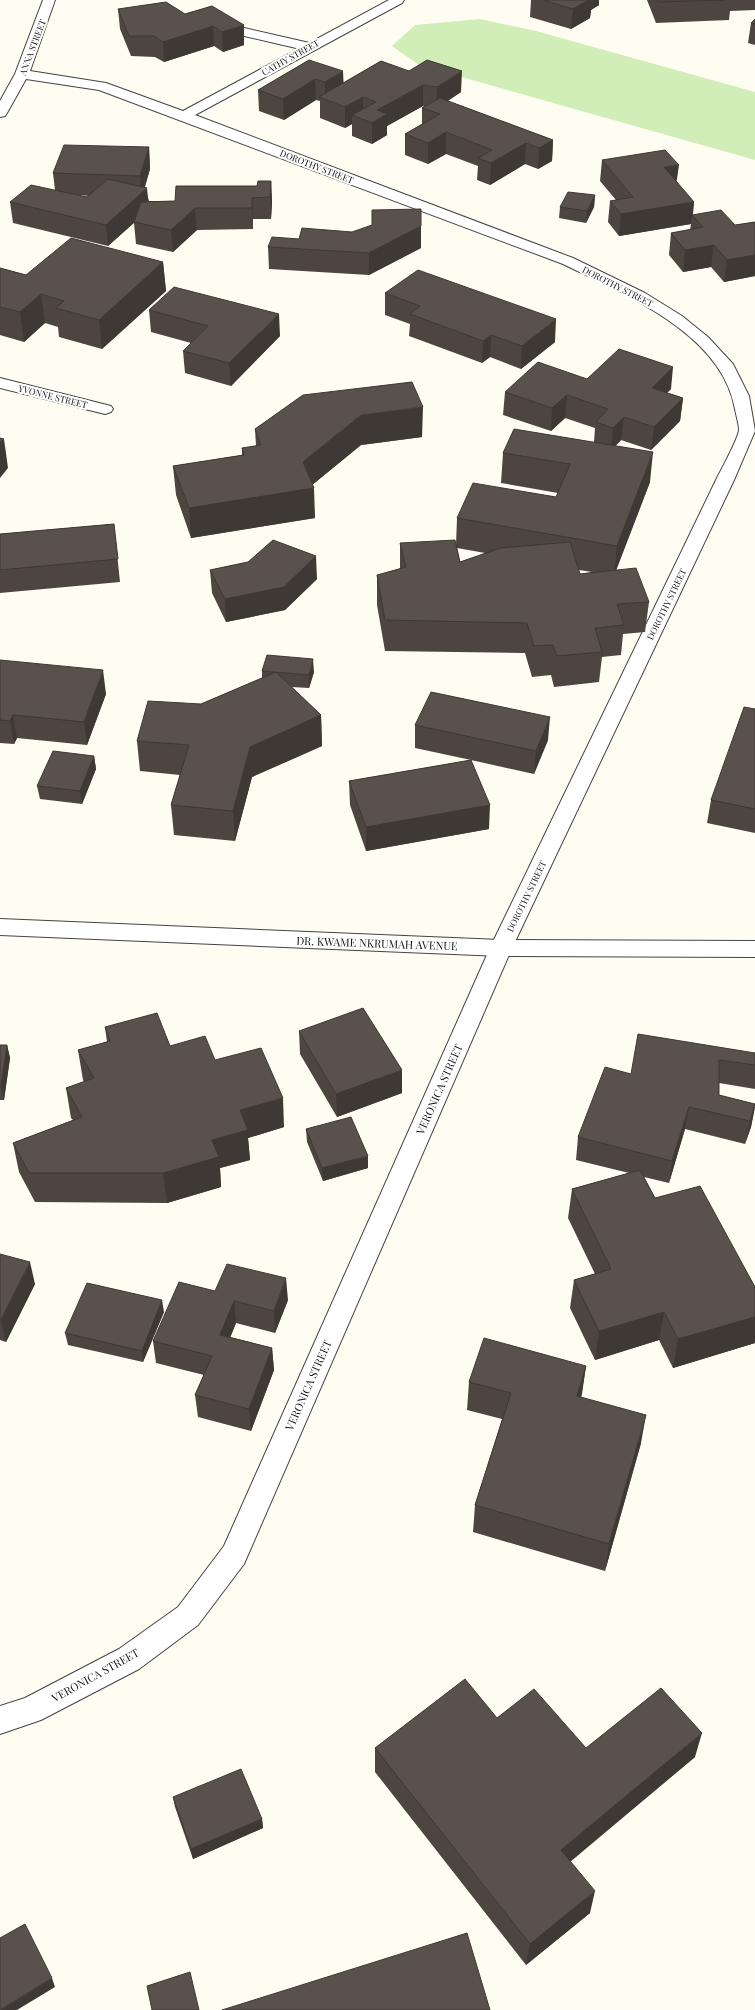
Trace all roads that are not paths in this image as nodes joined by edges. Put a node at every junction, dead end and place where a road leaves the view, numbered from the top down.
1 (49, 0) edge
2 (398, 0) edge
3 (199, 22) edge
4 (309, 47) junction
5 (22, 74) junction
6 (0, 113) edge
7 (184, 116) junction
8 (0, 383) edge
9 (105, 409) dead end
10 (0, 927) edge
11 (501, 948) junction
12 (755, 949) edge
13 (0, 1720) edge

1 - 5 street, ANNA STREET
2 - 4 street, CATHY STREET
3 - 4 street
4 - 7 street, CATHY STREET
5 - 6 street, ANNA STREET
5 - 7 street, DOROTHY STREET
7 - 11 street, DOROTHY STREET
8 - 9 street, YVONNE STREET
10 - 11 street, DR. KWAME NKRUMAH AVENUE
11 - 12 street, DR. KWAME NKRUMAH AVENUE
11 - 13 street, VERONICA STREET

